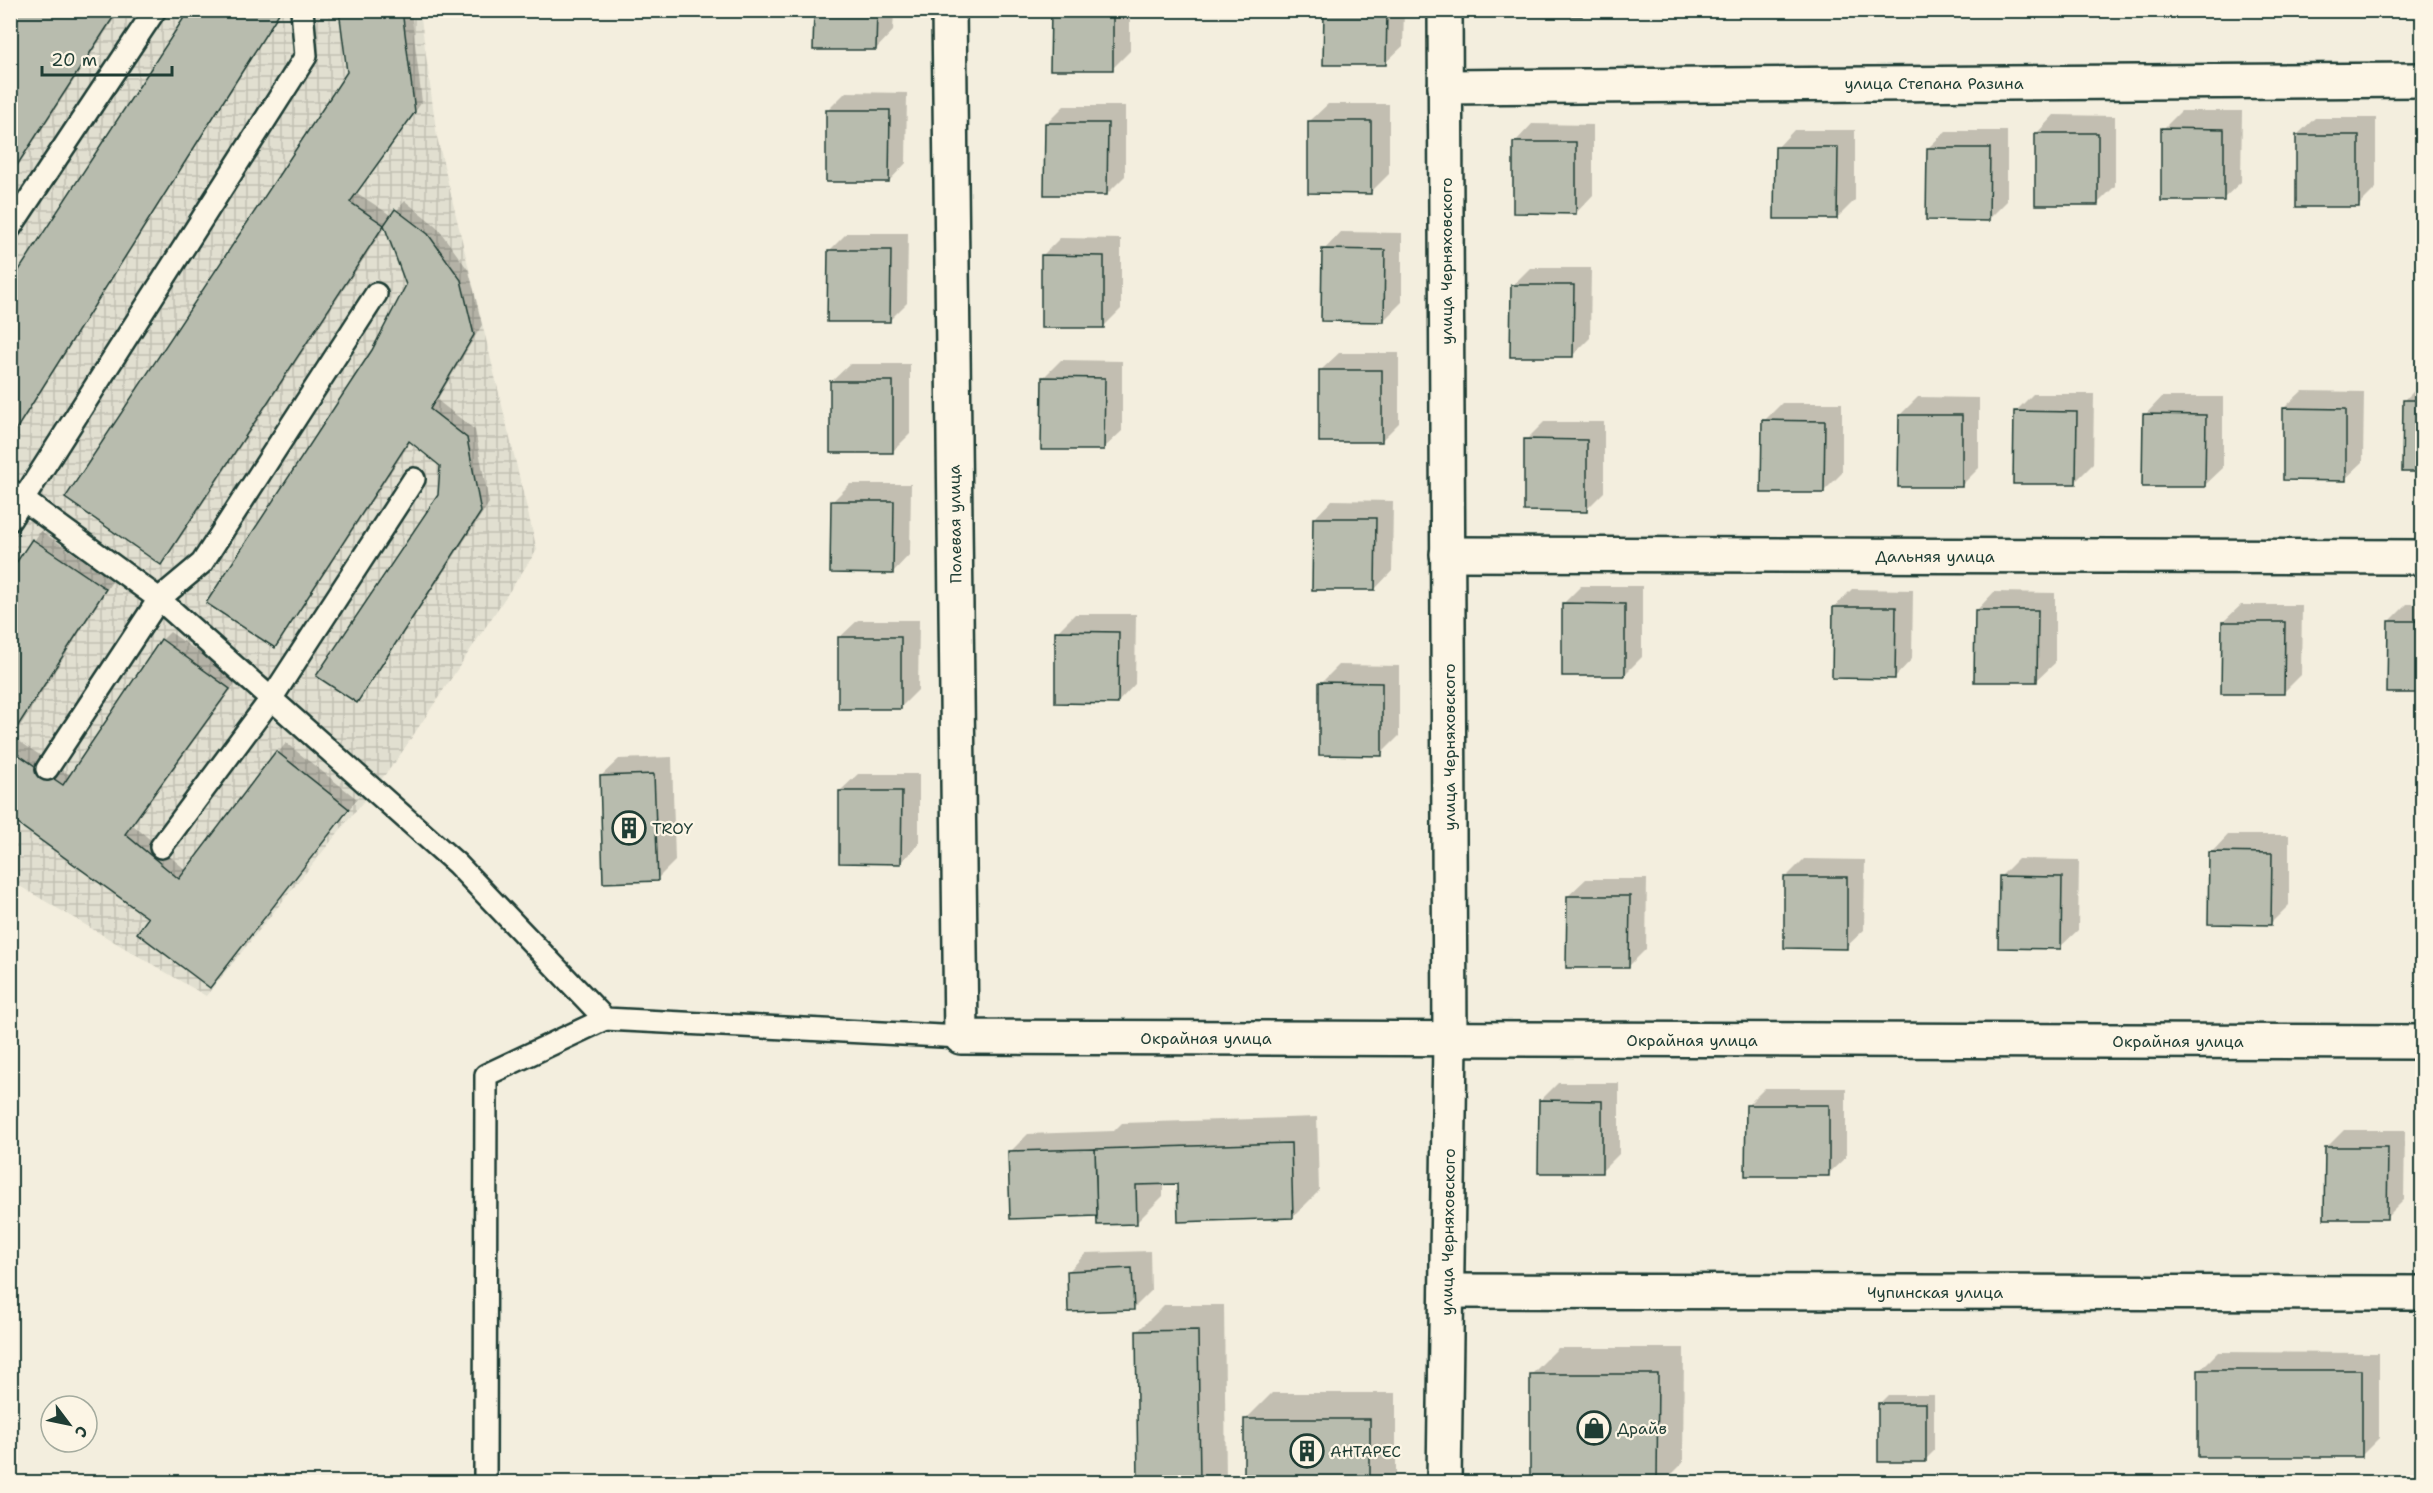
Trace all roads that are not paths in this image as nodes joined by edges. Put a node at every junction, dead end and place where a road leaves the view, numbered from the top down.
1 (155, 10) edge
2 (302, 10) edge
3 (949, 10) edge
4 (1445, 10) edge
5 (2422, 80) edge
6 (1445, 87) junction
7 (10, 228) edge
8 (376, 294) dead end
9 (414, 479) dead end
10 (17, 495) edge
11 (10, 520) edge
12 (1447, 554) junction
13 (2422, 557) edge
14 (159, 599) junction
15 (271, 699) junction
16 (46, 769) dead end
17 (161, 847) dead end
18 (605, 1019) junction
19 (961, 1037) junction
20 (1450, 1040) junction
21 (2422, 1042) edge
22 (1447, 1291) junction
23 (2422, 1293) edge
24 (485, 1482) edge
25 (1444, 1482) edge

1 - 7 lane
2 - 10 lane
3 - 19 street, Полевая улица
4 - 6 street, улица Черняховского
5 - 6 street, улица Степана Разина
6 - 12 street, улица Черняховского
8 - 14 lane
9 - 15 lane
10 - 11 lane
10 - 14 lane
12 - 13 street, Дальняя улица
12 - 20 street, улица Черняховского
14 - 15 lane
14 - 16 lane
15 - 17 lane
15 - 18 lane
18 - 19 lane
18 - 24 lane
19 - 20 street, Окрайная улица
20 - 21 street, Окрайная улица
20 - 22 street, улица Черняховского
22 - 23 street, Чупинская улица
22 - 25 street, улица Черняховского

